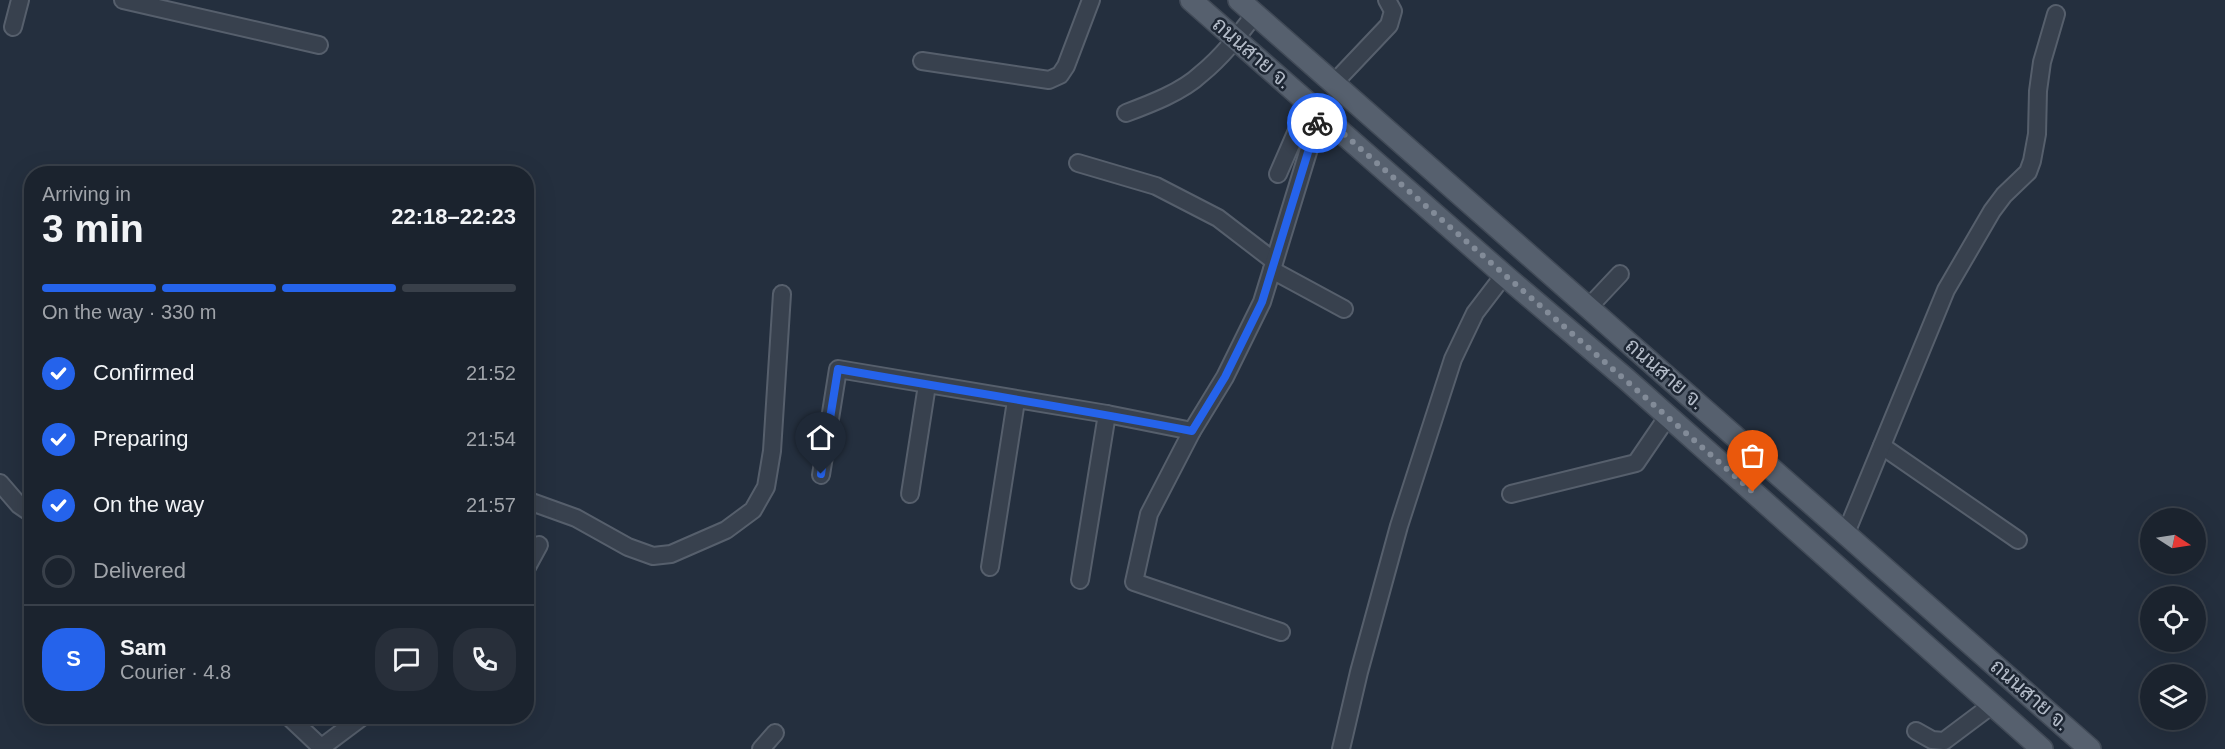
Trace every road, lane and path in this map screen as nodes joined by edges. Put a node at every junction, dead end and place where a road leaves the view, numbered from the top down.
1 (21, 0) edge
2 (123, 0) edge
3 (1091, 0) edge
4 (1191, 0) edge
5 (1239, 0) edge
6 (1387, 0) edge
7 (1255, 14) junction
8 (2056, 14) dead end
9 (13, 27) dead end
10 (1236, 39) junction
11 (319, 45) dead end
12 (922, 61) dead end
13 (1334, 83) junction
14 (1314, 108) junction
15 (1126, 113) dead end
16 (1078, 163) dead end
17 (1278, 174) dead end
18 (1273, 266) junction
19 (1620, 273) dead end
20 (1504, 275) junction
21 (782, 294) dead end
22 (1589, 307) junction
23 (1344, 309) dead end
24 (927, 385) junction
25 (1016, 401) junction
26 (1107, 414) junction
27 (1668, 416) junction
28 (1192, 431) junction
29 (1882, 446) junction
30 (821, 474) dead end
31 (0, 483) edge
32 (910, 494) dead end
33 (1511, 494) dead end
34 (534, 503) edge
35 (24, 508) edge
36 (1846, 533) junction
37 (2018, 540) dead end
38 (539, 545) dead end
39 (534, 554) edge
40 (990, 567) dead end
41 (1080, 580) dead end
42 (1281, 632) dead end
43 (1992, 705) junction
44 (297, 724) edge
45 (353, 724) edge
46 (1916, 731) dead end
47 (776, 733) dead end
48 (323, 748) edge
49 (761, 749) edge
50 (1341, 749) edge
51 (2041, 749) edge
52 (2090, 749) edge

1 - 9 street
2 - 11 street
3 - 12 street
4 - 10 main road, ถนนสาย จ.
5 - 7 main road, ถนนสาย จ.
6 - 13 street
7 - 10 street
7 - 13 main road, ถนนสาย จ.
8 - 29 street
10 - 14 main road, ถนนสาย จ.
10 - 15 street
13 - 22 main road, ถนนสาย จ.
14 - 17 street
14 - 18 street
14 - 20 main road, ถนนสาย จ.
16 - 18 street
18 - 23 street
18 - 28 street
19 - 22 street
20 - 27 main road, ถนนสาย จ.
20 - 50 street
21 - 34 street
22 - 36 main road, ถนนสาย จ.
24 - 25 street
24 - 30 street
24 - 32 street
25 - 26 street
25 - 40 street
26 - 28 street
26 - 41 street
27 - 33 street
27 - 43 main road, ถนนสาย จ.
28 - 42 street
29 - 36 street
29 - 37 street
31 - 35 street
36 - 52 main road, ถนนสาย จ.
38 - 39 street
43 - 46 street
43 - 51 main road, ถนนสาย จ.
44 - 48 street
45 - 48 street
47 - 49 street

